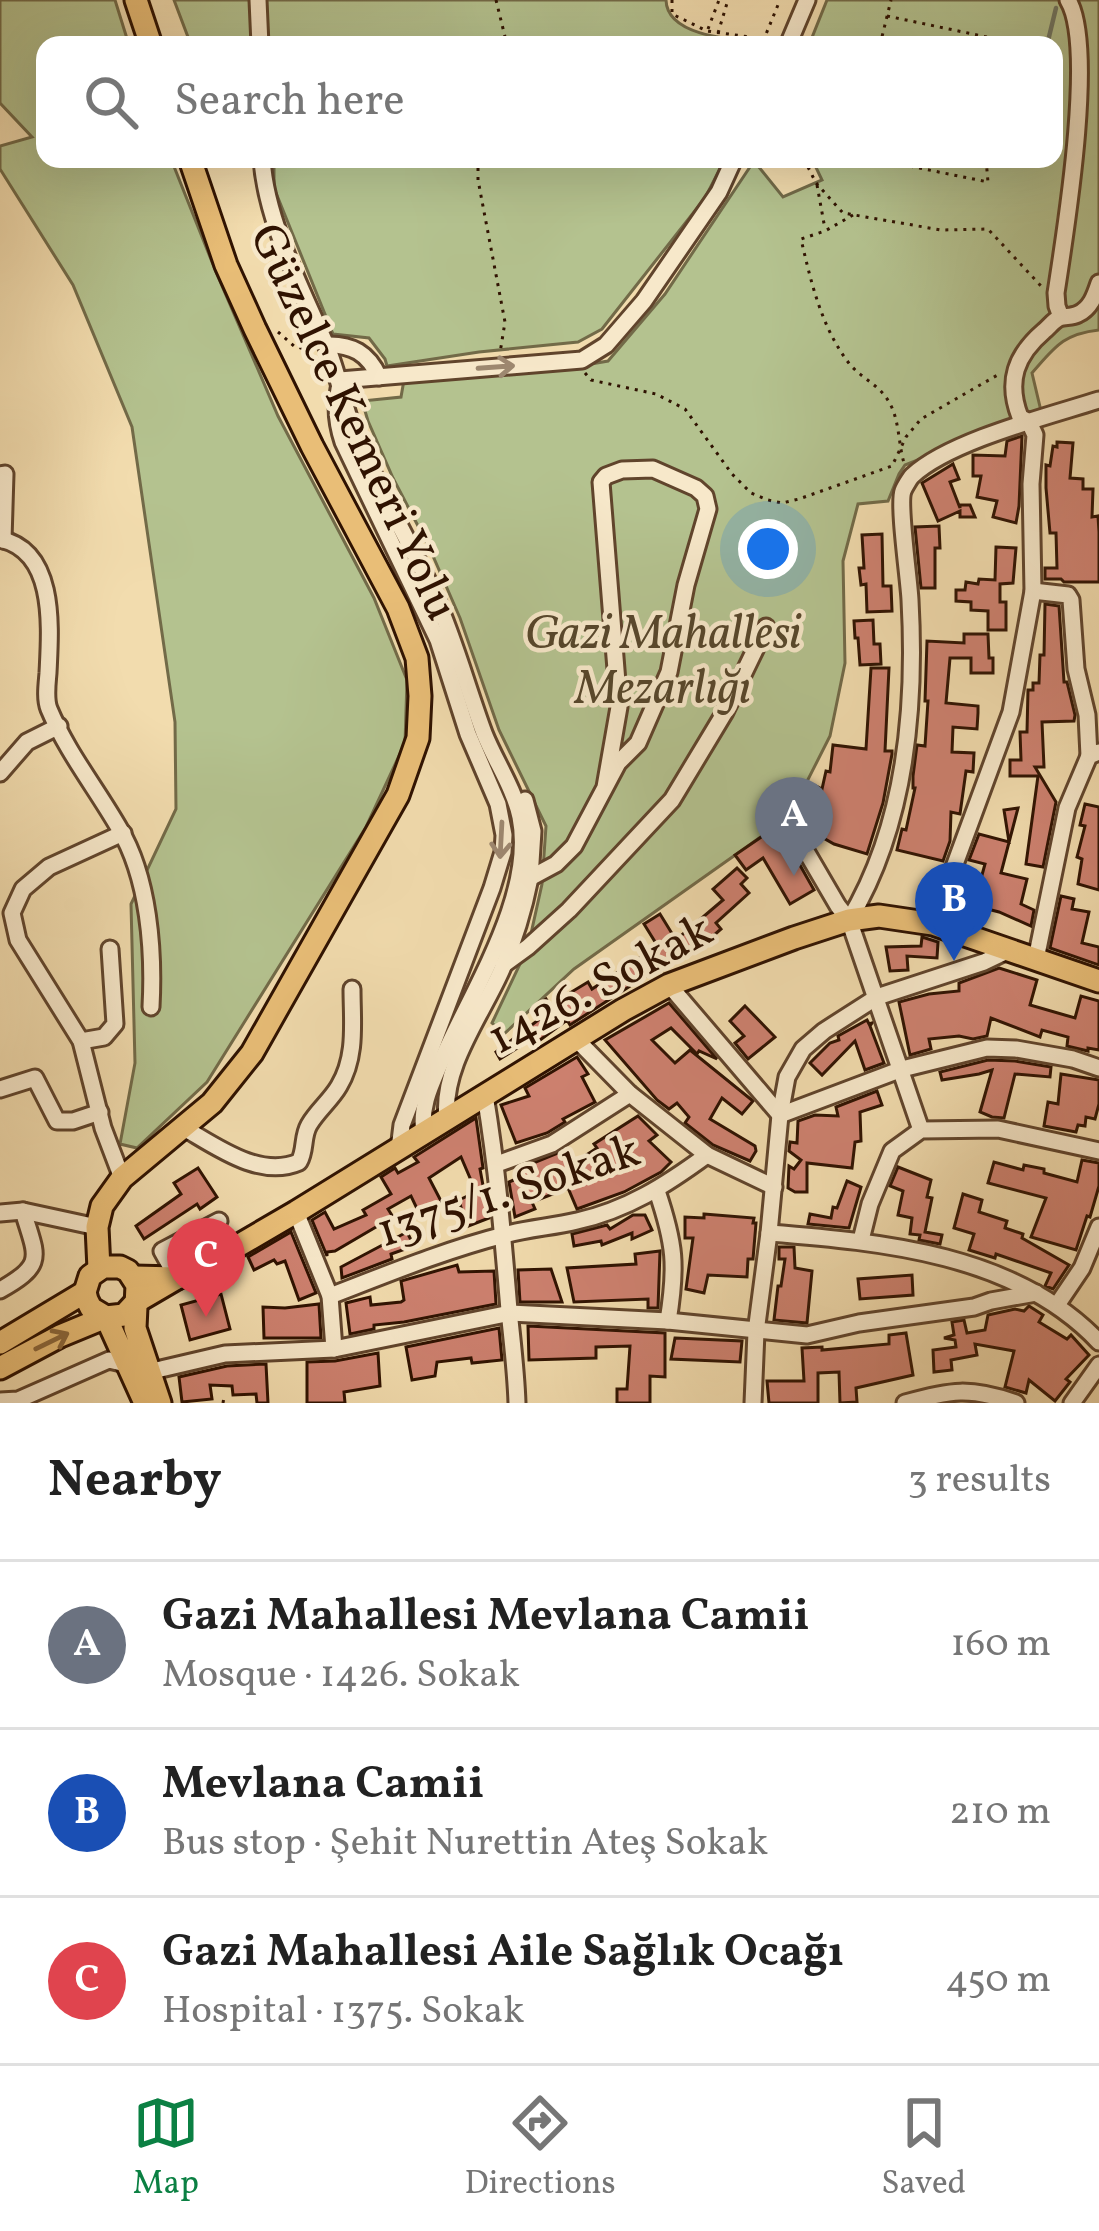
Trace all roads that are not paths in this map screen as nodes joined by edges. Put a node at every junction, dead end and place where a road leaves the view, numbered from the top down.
1 (136, 0) edge
2 (258, 0) edge
3 (807, 0) edge
4 (1068, 0) edge
5 (148, 36) edge
6 (260, 36) edge
7 (792, 36) edge
8 (193, 168) edge
9 (262, 168) edge
10 (730, 168) edge
11 (1099, 283) edge
12 (1061, 317) junction
13 (322, 349) junction
14 (379, 377) junction
15 (340, 380) junction
16 (1099, 400) edge
17 (1029, 422) junction
18 (0, 475) edge
19 (2, 540) edge
20 (1033, 591) junction
21 (766, 627) dead end
22 (59, 726) junction
23 (1094, 754) edge
24 (0, 773) edge
25 (605, 787) junction
26 (808, 794) dead end
27 (123, 833) junction
28 (523, 881) junction
29 (492, 888) junction
30 (849, 920) junction
31 (933, 924) junction
32 (110, 949) dead end
33 (1007, 951) junction
34 (1036, 959) junction
35 (503, 965) junction
36 (1099, 981) edge
37 (669, 986) junction
38 (352, 989) dead end
39 (877, 998) junction
40 (151, 1007) dead end
41 (576, 1039) junction
42 (81, 1041) junction
43 (902, 1069) junction
44 (1099, 1069) edge
45 (0, 1089) edge
46 (630, 1094) junction
47 (485, 1095) junction
48 (100, 1112) junction
49 (780, 1115) junction
50 (447, 1119) junction
51 (184, 1128) junction
52 (922, 1130) junction
53 (424, 1133) junction
54 (402, 1147) junction
55 (1099, 1151) edge
56 (707, 1155) junction
57 (497, 1164) junction
58 (122, 1178) junction
59 (774, 1187) junction
60 (657, 1191) junction
61 (23, 1211) junction
62 (296, 1212) junction
63 (0, 1213) edge
64 (219, 1221) dead end
65 (1099, 1226) edge
66 (97, 1227) junction
67 (769, 1233) junction
68 (505, 1234) junction
69 (861, 1240) junction
70 (99, 1269) junction
71 (994, 1273) junction
72 (134, 1277) junction
73 (177, 1278) junction
74 (0, 1290) edge
75 (85, 1292) junction
76 (1036, 1293) junction
77 (330, 1296) junction
78 (991, 1301) junction
79 (136, 1302) junction
80 (1057, 1305) junction
81 (510, 1312) junction
82 (106, 1318) junction
83 (668, 1322) junction
84 (756, 1332) junction
85 (1099, 1342) edge
86 (0, 1343) edge
87 (334, 1348) junction
88 (1099, 1365) edge
89 (0, 1368) edge
90 (139, 1369) junction
91 (0, 1401) edge
92 (145, 1403) edge
93 (160, 1403) edge
94 (517, 1403) edge
95 (753, 1403) edge
96 (905, 1403) edge
97 (1016, 1403) edge
98 (1072, 1403) edge

1 - 5 main road
2 - 6 street
3 - 7 street
4 - 12 street
8 - 51 main road, Güzelce Kemeri Yolu
9 - 13 street
14 -> 10 street
11 - 12 street
12 - 17 street
13 - 14 street
13 - 15 street
14 - 15 street
15 - 28 street
15 -> 29 street
16 - 17 street
17 - 20 street
17 - 30 street
18 - 19 street
19 - 22 street
20 - 23 street
20 - 31 street
21 - 35 street
22 - 24 street
22 - 27 street
23 - 34 street
25 - 25 street
25 - 28 street
26 - 30 street
27 - 40 street
27 - 42 street
28 - 29 street
28 - 35 street
28 - 53 street
29 - 54 street
30 - 31 main road, 1426. Sokak
30 - 37 main road, 1426. Sokak
30 - 39 street
31 - 33 main road, 1426. Sokak
32 - 42 street
33 - 34 main road, 1426. Sokak
33 - 39 street
34 - 36 main road, 1426. Sokak
35 - 50 street
37 - 41 main road, 1426. Sokak
37 - 49 street
38 - 51 street
39 - 43 street
39 - 49 street
41 - 46 street
41 - 47 main road, 1426. Sokak
42 - 48 street
43 - 44 street
43 - 49 street
43 - 52 street
45 - 48 street
46 - 56 street
46 - 57 street
47 - 50 main road, 1426. Sokak
47 - 57 street
48 - 58 street
49 - 59 street
50 - 53 main road, 1426. Sokak
51 - 58 main road, Güzelce Kemeri Yolu
52 - 55 street
52 - 69 street
53 - 54 main road, 1426. Sokak
54 - 62 main road, 1426. Sokak
56 - 59 street
56 - 60 street, 1375/1. Sokak
57 - 68 street
58 - 66 main road, Güzelce Kemeri Yolu
59 - 67 street
60 - 68 street, 1375/1. Sokak
60 - 83 street
61 - 63 street
61 - 66 street
61 - 74 street
62 - 73 main road, 1426. Sokak
62 - 77 street
64 - 73 street
65 - 80 street
66 - 70 main road, Güzelce Kemeri Yolu
67 - 69 street
67 - 84 street
68 - 77 street, 1375/1. Sokak
68 - 81 street
69 - 71 street
70 - 72 main road
70 - 75 main road
71 - 76 street
71 - 78 street
72 - 73 main road
72 - 79 main road
73 - 79 main road, 1426. Sokak
75 - 82 main road
75 - 86 main road
76 - 78 street
76 - 80 street
77 - 87 street
78 - 84 street
79 - 82 main road
79 - 90 main road
80 - 85 street
81 - 83 street
81 - 87 street
81 - 94 street
89 -> 82 main road
82 - 90 main road
83 - 84 street
84 - 95 street
87 - 90 street
88 - 98 street
90 - 91 street
90 - 92 main road
90 - 93 main road
96 - 97 street

